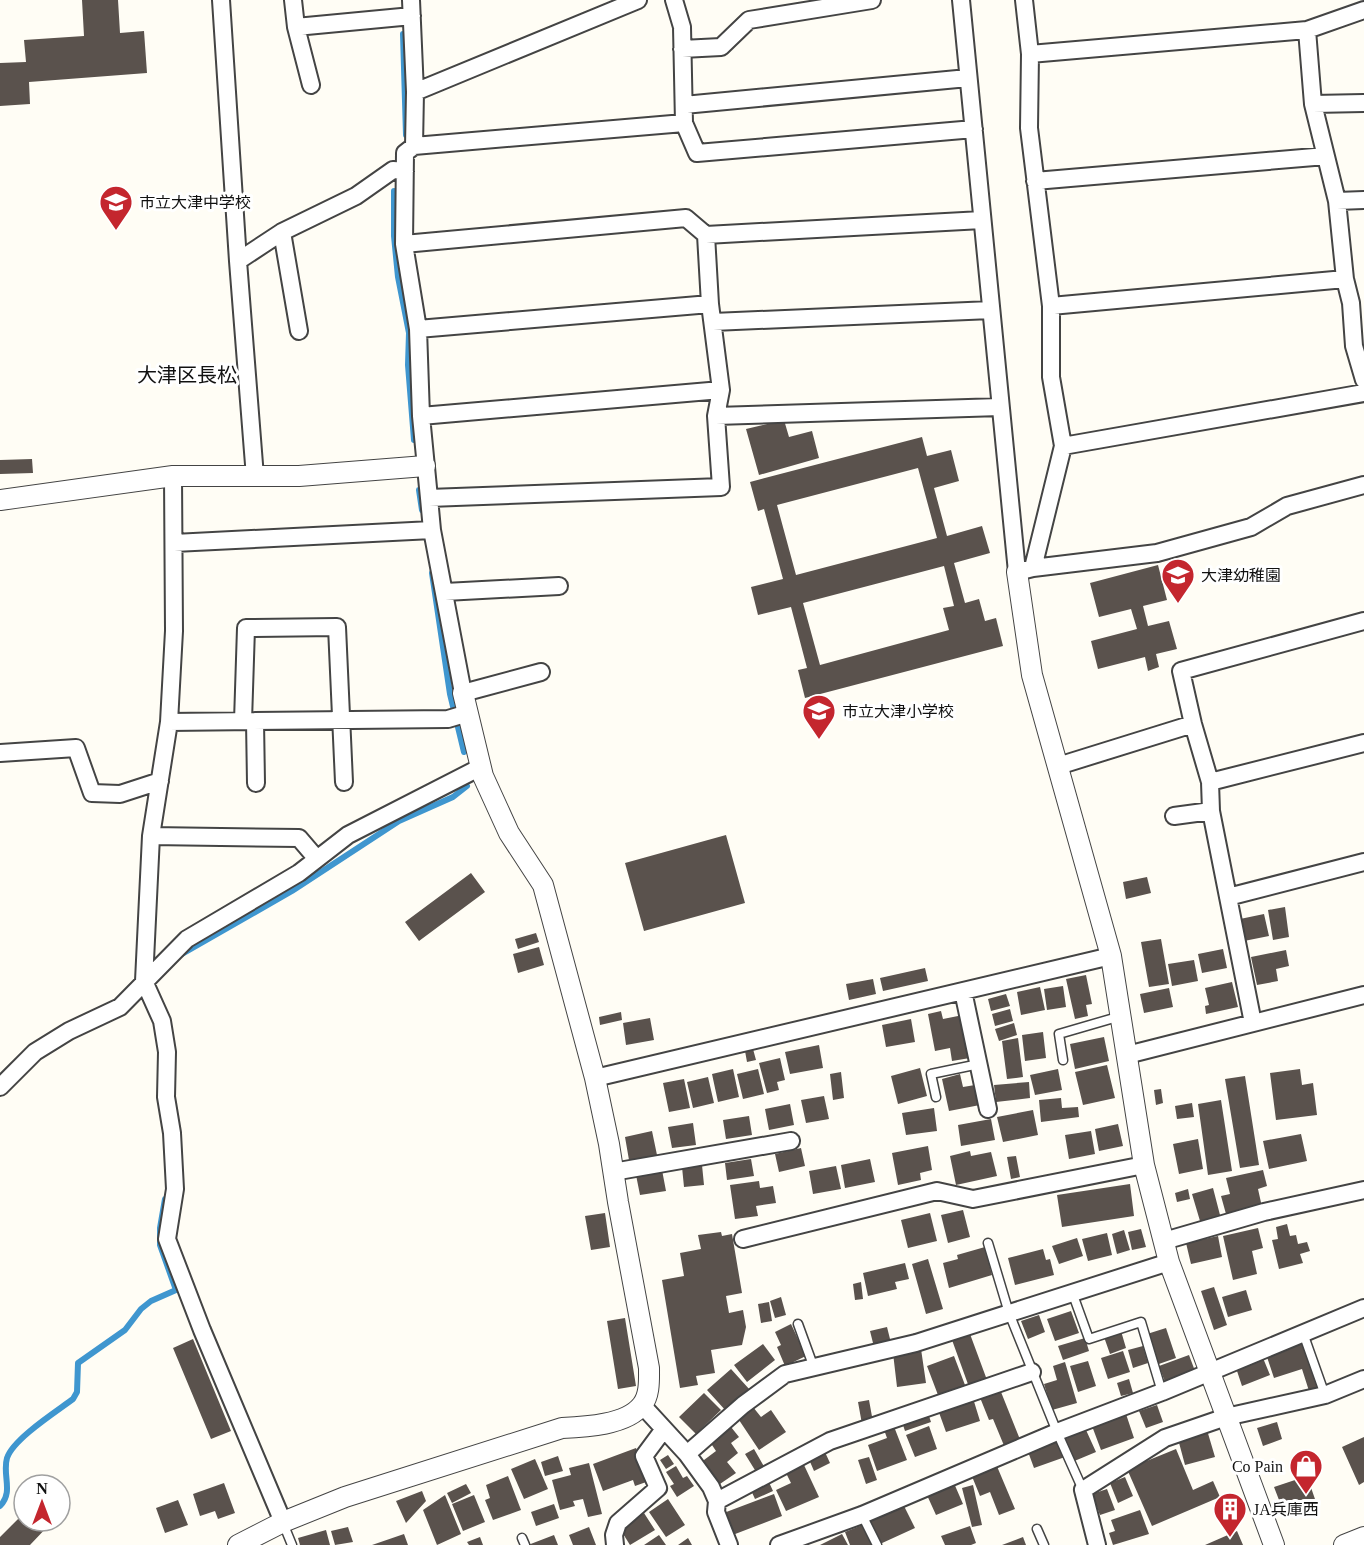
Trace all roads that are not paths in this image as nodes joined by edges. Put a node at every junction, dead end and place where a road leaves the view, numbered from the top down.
1 (221, 0) edge
2 (293, 0) edge
3 (638, 0) edge
4 (674, 0) edge
5 (872, 0) edge
6 (961, 0) edge
7 (1024, 0) edge
8 (411, 8) edge
9 (1364, 10) edge
10 (296, 27) junction
11 (1307, 30) junction
12 (682, 49) junction
13 (1030, 54) junction
14 (968, 78) junction
15 (311, 85) dead end
16 (415, 92) junction
17 (1364, 103) edge
18 (1313, 104) junction
19 (684, 105) junction
20 (684, 123) junction
21 (974, 129) junction
22 (414, 146) junction
23 (1326, 156) junction
24 (405, 171) junction
25 (1035, 181) junction
26 (1364, 200) edge
27 (1337, 201) junction
28 (982, 220) junction
29 (282, 232) junction
30 (706, 235) junction
31 (404, 244) junction
32 (238, 261) junction
33 (1345, 279) junction
34 (1358, 302) edge
35 (710, 303) junction
36 (1051, 306) junction
37 (991, 310) junction
38 (713, 322) junction
39 (418, 329) junction
40 (299, 332) dead end
41 (1364, 380) edge
42 (721, 390) junction
43 (1364, 393) edge
44 (1000, 407) junction
45 (421, 416) junction
46 (716, 416) junction
47 (1063, 446) junction
48 (425, 466) junction
49 (172, 476) junction
50 (255, 477) junction
51 (1364, 485) edge
52 (429, 498) junction
53 (0, 500) edge
54 (432, 530) junction
55 (174, 543) junction
56 (1025, 570) junction
57 (559, 586) dead end
58 (445, 592) junction
59 (1364, 621) edge
60 (542, 672) dead end
61 (463, 693) junction
62 (468, 713) junction
63 (342, 720) junction
64 (249, 721) junction
65 (169, 722) junction
66 (1193, 724) junction
67 (1364, 743) edge
68 (0, 753) edge
69 (1058, 766) junction
70 (479, 768) junction
71 (160, 781) junction
72 (344, 782) dead end
73 (1210, 782) junction
74 (256, 783) dead end
75 (1211, 811) junction
76 (1174, 816) dead end
77 (151, 836) junction
78 (317, 859) junction
79 (1364, 862) edge
80 (1228, 897) junction
81 (1112, 956) junction
82 (144, 981) junction
83 (963, 991) junction
84 (1364, 995) edge
85 (1122, 1016) junction
86 (1253, 1023) junction
87 (1127, 1055) junction
88 (1063, 1060) dead end
89 (979, 1064) junction
90 (594, 1078) junction
91 (0, 1087) edge
92 (936, 1097) dead end
93 (988, 1109) dead end
94 (791, 1141) dead end
95 (1144, 1165) junction
96 (613, 1172) junction
97 (1364, 1190) edge
98 (743, 1239) dead end
99 (1164, 1241) junction
100 (988, 1243) dead end
101 (1169, 1262) junction
102 (1072, 1292) junction
103 (1364, 1308) edge
104 (1009, 1312) junction
105 (798, 1323) dead end
106 (1303, 1333) junction
107 (814, 1368) junction
108 (1209, 1371) junction
109 (1032, 1372) junction
110 (1364, 1379) edge
111 (1162, 1392) junction
112 (1325, 1395) junction
113 (642, 1405) junction
114 (1226, 1417) junction
115 (664, 1429) junction
116 (1057, 1432) junction
117 (687, 1454) junction
118 (1083, 1490) junction
119 (717, 1501) junction
120 (862, 1515) junction
121 (283, 1522) junction
122 (1037, 1529) dead end
123 (1364, 1537) edge
124 (238, 1545) edge
125 (292, 1545) edge
126 (615, 1545) edge
127 (729, 1545) edge
128 (779, 1545) edge
129 (877, 1545) edge
130 (1044, 1545) edge
131 (1097, 1545) edge
132 (1274, 1545) edge
133 (1344, 1545) edge

1 - 32 street
2 - 10 street
3 - 16 street
4 - 12 street
5 - 12 street
6 - 14 street
7 - 13 street
8 - 10 street
8 - 16 street
9 - 11 street
10 - 15 street
11 - 13 street
11 - 18 street
12 - 19 street
13 - 25 street
14 - 19 street
14 - 21 street
16 - 22 street
17 - 18 street
18 - 23 street
19 - 20 street
20 - 21 street
20 - 22 street
21 - 28 street
22 - 24 street
23 - 25 street
23 - 27 street
24 - 29 street
24 - 31 street
25 - 36 street
26 - 27 street
27 - 33 street
28 - 30 street
28 - 37 street
29 - 32 street
29 - 40 street
30 - 31 street
30 - 35 street
31 - 39 street
32 - 50 street
33 - 34 street
33 - 36 street
34 - 41 street
35 - 38 street
35 - 39 street
36 - 47 street
37 - 38 street
37 - 44 street
38 - 42 street
39 - 45 street
42 - 45 street
42 - 46 street
43 - 47 street
44 - 46 street
44 - 56 street
45 - 48 street
46 - 52 street
47 - 56 street
48 - 50 street
48 - 52 street
49 - 50 street
49 - 53 street
49 - 55 street
51 - 56 street
52 - 54 street
54 - 55 street
54 - 58 street
55 - 65 street
56 - 69 street
57 - 58 street
58 - 61 street
59 - 66 street
60 - 61 street
61 - 62 street
62 - 63 street
62 - 70 street
63 - 64 street
63 - 64 street
63 - 72 street
64 - 65 street
64 - 74 street
65 - 71 street
66 - 69 street
66 - 73 street
67 - 73 street
68 - 71 street
69 - 81 street
70 - 78 street
70 - 90 street
71 - 77 street
73 - 75 street
75 - 76 street
75 - 80 street
77 - 78 street
77 - 82 street
78 - 82 street
79 - 80 street
80 - 86 street
81 - 83 street
81 - 85 street
82 - 91 street
82 - 121 street
83 - 89 street
83 - 90 street
84 - 86 street
85 - 87 street
85 - 88 lane
86 - 87 street
87 - 95 street
89 - 92 lane
89 - 93 street
90 - 96 street
94 - 96 street
95 - 98 street
95 - 99 street
96 - 113 street
97 - 99 street
99 - 101 street
100 - 104 lane
101 - 102 street
101 - 108 street
102 - 104 street
102 - 111 lane
103 - 106 street
104 - 107 street
104 - 109 lane
105 - 107 lane
106 - 108 street
106 - 112 lane
107 - 117 street
108 - 111 street
108 - 114 street
109 - 116 lane
109 - 119 street
110 - 112 street
111 - 116 street
112 - 114 street
113 - 115 street
113 - 121 street
114 - 118 street
114 - 132 street
115 - 117 street
115 - 126 street
116 - 118 lane
116 - 120 street
117 - 119 street
118 - 131 street
119 - 127 street
120 - 128 street
120 - 129 lane
121 - 124 street
121 - 125 lane
122 - 130 lane
123 - 133 street

